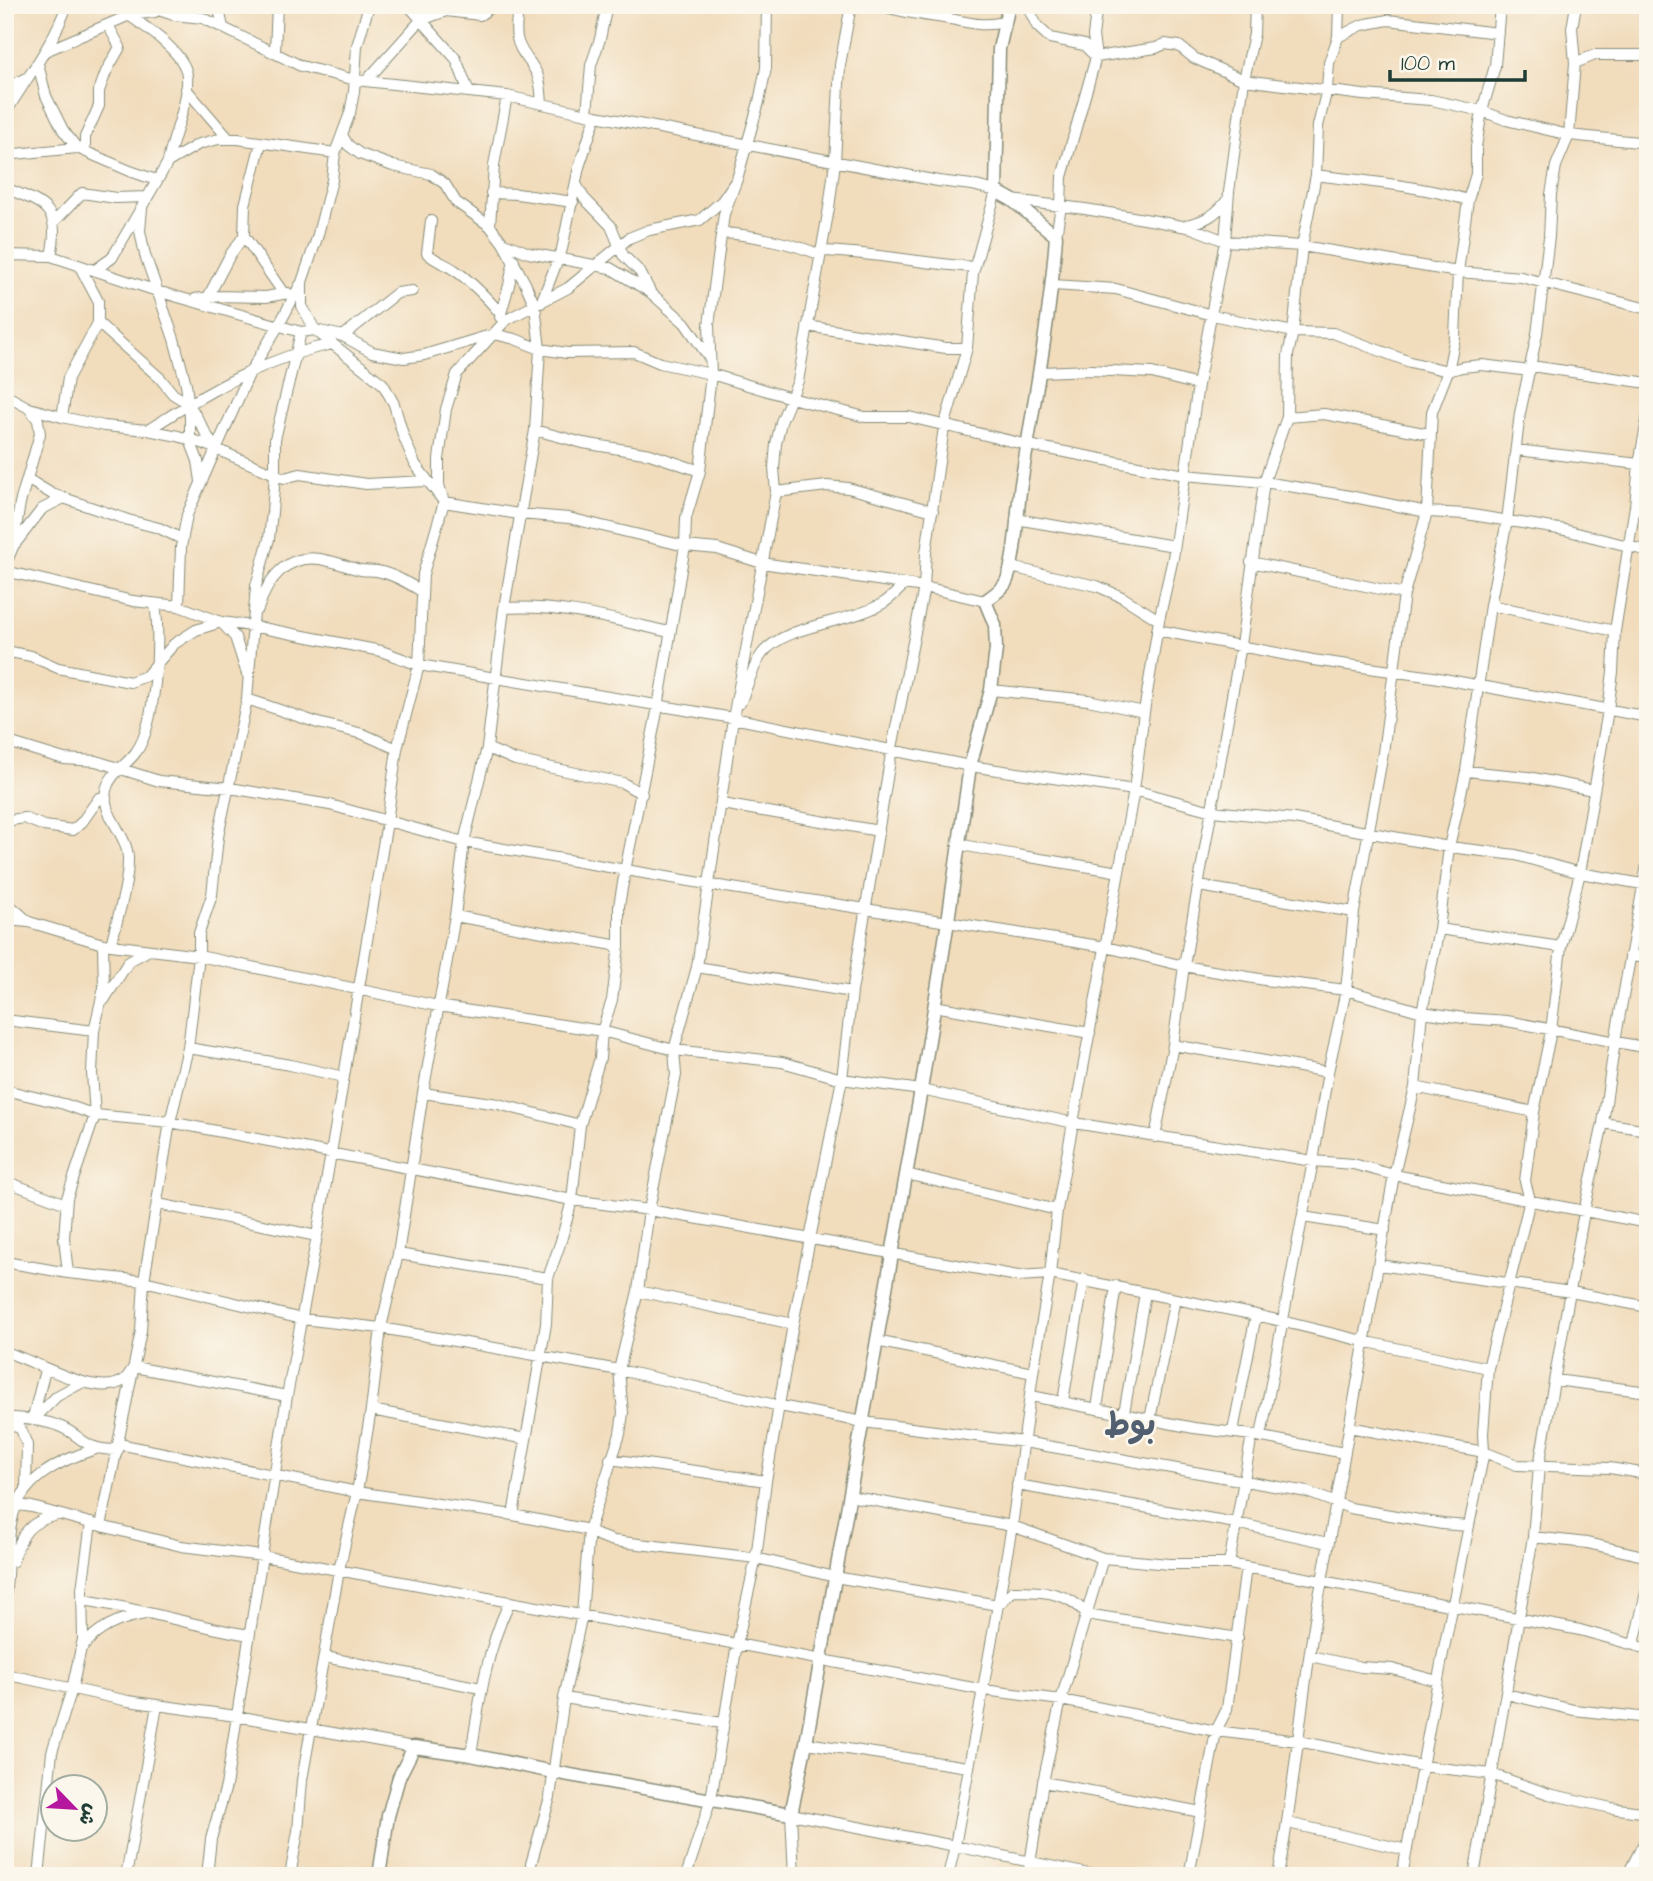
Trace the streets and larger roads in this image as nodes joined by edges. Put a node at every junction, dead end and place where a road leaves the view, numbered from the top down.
1 (67, 5) edge
2 (114, 5) edge
3 (142, 5) edge
4 (218, 5) edge
5 (277, 5) edge
6 (369, 5) edge
7 (408, 5) edge
8 (427, 5) edge
9 (495, 5) edge
10 (519, 5) edge
11 (607, 5) edge
12 (767, 5) edge
13 (851, 5) edge
14 (880, 5) edge
15 (1009, 5) edge
16 (1027, 5) edge
17 (1097, 5) edge
18 (1255, 5) edge
19 (1339, 5) edge
20 (1500, 5) edge
21 (1576, 5) edge
22 (478, 10) edge
23 (162, 11) junction
24 (130, 15) junction
25 (421, 20) junction
26 (1003, 22) junction
27 (107, 25) junction
28 (223, 27) junction
29 (1497, 33) junction
30 (1338, 37) junction
31 (48, 50) junction
32 (275, 52) junction
33 (1648, 55) edge
34 (1096, 57) junction
35 (1575, 63) junction
36 (37, 64) junction
37 (27, 78) junction
38 (360, 80) junction
39 (1244, 80) junction
40 (5, 89) edge
41 (187, 89) junction
42 (1327, 89) junction
43 (469, 92) junction
44 (507, 96) junction
45 (542, 104) junction
46 (1482, 111) junction
47 (5, 114) edge
48 (591, 115) junction
49 (342, 135) junction
50 (1569, 135) junction
51 (229, 139) junction
52 (261, 143) junction
53 (1648, 143) edge
54 (746, 145) junction
55 (81, 150) junction
56 (5, 152) edge
57 (335, 153) junction
58 (168, 162) junction
59 (835, 162) junction
60 (1316, 175) junction
61 (737, 179) junction
62 (156, 180) junction
63 (576, 184) junction
64 (5, 188) edge
65 (996, 191) junction
66 (491, 193) junction
67 (1228, 199) junction
68 (1012, 200) junction
69 (1468, 200) junction
70 (144, 201) junction
71 (573, 202) junction
72 (1061, 206) junction
73 (431, 221) dead end
74 (54, 222) junction
75 (490, 226) junction
76 (1182, 226) junction
77 (722, 233) junction
78 (244, 236) junction
79 (1056, 236) junction
80 (1225, 241) junction
81 (503, 243) junction
82 (1302, 246) junction
83 (619, 247) junction
84 (821, 253) junction
85 (5, 255) edge
86 (51, 256) junction
87 (558, 259) junction
88 (514, 260) junction
89 (79, 265) junction
90 (598, 265) junction
91 (974, 267) junction
92 (95, 270) junction
93 (1458, 272) junction
94 (302, 282) junction
95 (1541, 284) junction
96 (1053, 285) junction
97 (412, 291) dead end
98 (157, 292) junction
99 (651, 293) junction
100 (284, 294) junction
101 (208, 297) junction
102 (188, 300) junction
103 (538, 305) junction
104 (1648, 309) edge
105 (501, 314) junction
106 (1212, 315) junction
107 (98, 323) junction
108 (279, 326) junction
109 (807, 326) junction
110 (315, 330) junction
111 (301, 332) junction
112 (1293, 332) junction
113 (494, 334) junction
114 (343, 336) junction
115 (332, 344) junction
116 (967, 348) junction
117 (540, 349) junction
118 (296, 354) junction
119 (710, 359) junction
120 (1530, 368) junction
121 (1448, 371) junction
122 (250, 372) junction
123 (1041, 372) junction
124 (711, 374) junction
125 (1648, 383) edge
126 (1198, 385) junction
127 (5, 395) edge
128 (790, 398) junction
129 (189, 404) junction
130 (29, 408) junction
131 (1648, 415) edge
132 (62, 417) junction
133 (1287, 418) junction
134 (944, 427) junction
135 (148, 430) junction
136 (535, 430) junction
137 (1429, 434) junction
138 (190, 440) junction
139 (1028, 445) junction
140 (215, 450) junction
141 (1516, 450) junction
142 (1639, 464) junction
143 (700, 471) junction
144 (275, 475) junction
145 (1185, 475) junction
146 (27, 480) junction
147 (427, 481) junction
148 (201, 482) junction
149 (1264, 482) junction
150 (776, 492) junction
151 (64, 498) junction
152 (444, 502) junction
153 (933, 511) junction
154 (1427, 512) junction
155 (519, 514) junction
156 (1016, 519) junction
157 (1507, 521) junction
158 (182, 539) junction
159 (685, 546) junction
160 (1174, 546) junction
161 (13, 547) junction
162 (1629, 547) junction
163 (1648, 551) edge
164 (1251, 562) junction
165 (762, 563) junction
166 (5, 565) edge
167 (1010, 567) junction
168 (5, 571) edge
169 (905, 584) junction
170 (924, 587) junction
171 (421, 591) junction
172 (1404, 594) junction
173 (985, 601) junction
174 (155, 605) junction
175 (179, 606) junction
176 (1490, 606) junction
177 (504, 607) junction
178 (221, 622) junction
179 (1158, 625) junction
180 (252, 626) junction
181 (1615, 631) junction
182 (669, 632) junction
183 (1241, 645) junction
184 (5, 652) edge
185 (156, 662) junction
186 (419, 666) junction
187 (1394, 672) junction
188 (495, 677) junction
189 (249, 682) junction
190 (1478, 686) junction
191 (991, 690) junction
192 (247, 699) junction
193 (658, 707) junction
194 (1608, 710) junction
195 (1144, 712) junction
196 (1648, 717) edge
197 (733, 718) junction
198 (5, 741) edge
199 (487, 748) junction
200 (892, 748) junction
201 (397, 749) junction
202 (970, 766) junction
203 (118, 769) junction
204 (1466, 771) junction
205 (230, 788) junction
206 (1134, 790) junction
207 (1593, 790) junction
208 (642, 794) junction
209 (106, 798) junction
210 (722, 804) junction
211 (1212, 811) junction
212 (5, 821) edge
213 (387, 822) junction
214 (879, 831) junction
215 (1368, 831) junction
216 (464, 842) junction
217 (959, 844) junction
218 (1449, 847) junction
219 (1648, 859) edge
220 (625, 871) junction
221 (1119, 872) junction
222 (1580, 873) junction
223 (707, 884) junction
224 (1646, 885) edge
225 (1199, 887) junction
226 (5, 901) edge
227 (867, 910) junction
228 (1354, 912) junction
229 (455, 916) junction
230 (5, 920) edge
231 (948, 921) junction
232 (29, 922) junction
233 (1439, 929) junction
234 (107, 945) junction
235 (619, 946) junction
236 (1106, 947) junction
237 (1561, 947) junction
238 (149, 950) junction
239 (1630, 955) junction
240 (199, 956) junction
241 (1648, 960) edge
242 (1184, 966) junction
243 (697, 967) junction
244 (359, 989) junction
245 (1346, 990) junction
246 (852, 992) junction
247 (438, 1006) junction
248 (934, 1006) junction
249 (99, 1011) junction
250 (1422, 1012) junction
251 (5, 1020) edge
252 (94, 1031) junction
253 (602, 1031) junction
254 (1551, 1031) junction
255 (1090, 1033) junction
256 (1615, 1041) junction
257 (1173, 1045) junction
258 (188, 1048) junction
259 (1648, 1048) edge
260 (674, 1050) junction
261 (1328, 1072) junction
262 (344, 1077) junction
263 (842, 1079) junction
264 (1415, 1087) junction
265 (5, 1090) edge
266 (920, 1090) junction
267 (423, 1093) junction
268 (1534, 1112) junction
269 (95, 1115) junction
270 (170, 1122) junction
271 (1074, 1123) junction
272 (1603, 1123) junction
273 (580, 1125) junction
274 (1648, 1130) edge
275 (1155, 1137) junction
276 (329, 1154) junction
277 (1313, 1161) junction
278 (412, 1171) junction
279 (906, 1174) junction
280 (1394, 1175) junction
281 (5, 1181) edge
282 (572, 1200) junction
283 (1530, 1200) junction
284 (66, 1204) junction
285 (158, 1204) junction
286 (649, 1210) junction
287 (1057, 1210) junction
288 (1584, 1212) junction
289 (1303, 1217) junction
290 (1648, 1223) edge
291 (1385, 1230) junction
292 (317, 1236) junction
293 (810, 1241) junction
294 (398, 1254) junction
295 (891, 1255) junction
296 (5, 1262) edge
297 (1379, 1265) junction
298 (68, 1273) junction
299 (1050, 1274) junction
300 (548, 1278) junction
301 (1084, 1279) junction
302 (144, 1281) junction
303 (1509, 1285) junction
304 (1116, 1286) junction
305 (638, 1291) junction
306 (1570, 1292) junction
307 (1145, 1293) junction
308 (1175, 1299) junction
309 (1648, 1307) edge
310 (1256, 1315) junction
311 (302, 1319) junction
312 (1283, 1321) junction
313 (793, 1324) junction
314 (381, 1328) junction
315 (877, 1340) junction
316 (1363, 1341) junction
317 (5, 1352) edge
318 (540, 1357) junction
319 (134, 1367) junction
320 (1488, 1368) junction
321 (45, 1370) junction
322 (619, 1370) junction
323 (1033, 1373) junction
324 (1555, 1380) junction
325 (83, 1382) junction
326 (1648, 1392) edge
327 (287, 1396) junction
328 (1031, 1396) junction
329 (1063, 1401) junction
330 (780, 1406) junction
331 (1097, 1408) junction
332 (370, 1410) junction
333 (1124, 1413) junction
334 (5, 1419) edge
335 (1150, 1419) junction
336 (33, 1420) junction
337 (863, 1422) junction
338 (1349, 1427) junction
339 (1233, 1432) junction
340 (1257, 1435) junction
341 (526, 1439) junction
342 (1024, 1442) junction
343 (118, 1447) junction
344 (96, 1449) junction
345 (1484, 1452) junction
346 (1344, 1453) junction
347 (610, 1459) junction
348 (1539, 1466) junction
349 (1648, 1474) edge
350 (274, 1477) junction
351 (765, 1481) junction
352 (1245, 1481) junction
353 (1017, 1485) junction
354 (26, 1490) junction
355 (357, 1492) junction
356 (849, 1496) junction
357 (1335, 1503) junction
358 (10, 1504) edge
359 (61, 1514) junction
360 (513, 1516) junction
361 (1236, 1523) junction
362 (96, 1525) junction
363 (1012, 1526) junction
364 (1469, 1526) junction
365 (589, 1530) junction
366 (1532, 1537) junction
367 (1328, 1543) junction
368 (262, 1556) junction
369 (1648, 1557) edge
370 (756, 1558) junction
371 (1103, 1558) junction
372 (1229, 1564) junction
373 (1246, 1567) junction
374 (340, 1570) junction
375 (9, 1571) junction
376 (835, 1577) junction
377 (1322, 1581) junction
378 (1648, 1584) edge
379 (5, 1594) edge
380 (83, 1600) junction
381 (509, 1603) junction
382 (998, 1605) junction
383 (1453, 1606) junction
384 (152, 1613) junction
385 (582, 1614) junction
386 (1086, 1614) junction
387 (1519, 1618) junction
388 (249, 1634) junction
389 (1238, 1638) junction
390 (737, 1644) junction
391 (1633, 1644) junction
392 (1648, 1649) edge
393 (80, 1650) junction
394 (1311, 1656) junction
395 (325, 1657) junction
396 (820, 1659) junction
397 (5, 1674) edge
398 (1438, 1681) junction
399 (481, 1688) junction
400 (72, 1689) junction
401 (984, 1690) junction
402 (1506, 1693) junction
403 (564, 1698) junction
404 (1061, 1700) junction
405 (157, 1706) junction
406 (236, 1716) junction
407 (1648, 1718) edge
408 (722, 1723) junction
409 (312, 1731) junction
410 (1216, 1731) junction
411 (1298, 1741) junction
412 (806, 1743) junction
413 (414, 1747) junction
414 (471, 1755) junction
415 (1422, 1766) junction
416 (968, 1767) junction
417 (553, 1772) junction
418 (1491, 1774) junction
419 (1042, 1782) junction
420 (711, 1799) junction
421 (1201, 1812) junction
422 (1648, 1813) edge
423 (791, 1814) junction
424 (1288, 1823) junction
425 (1648, 1835) edge
426 (955, 1846) junction
427 (1407, 1850) junction
428 (1031, 1863) junction
429 (39, 1876) edge
430 (127, 1876) edge
431 (207, 1876) edge
432 (290, 1876) edge
433 (379, 1876) edge
434 (534, 1876) edge
435 (686, 1876) edge
436 (794, 1876) edge
437 (948, 1876) edge
438 (1028, 1876) edge
439 (1098, 1876) edge
440 (1189, 1876) edge
441 (1278, 1876) edge
442 (1402, 1876) edge
443 (1474, 1876) edge
444 (1627, 1876) edge

1 - 31 street
2 - 24 street
3 - 23 street
4 - 28 street
5 - 32 street
6 - 38 street
7 - 25 street
8 - 25 street
9 - 22 street
10 - 45 street
11 - 48 street
12 - 54 street
13 - 59 street
14 - 26 street
15 - 26 street
16 - 34 street
17 - 34 street
18 - 39 street
19 - 30 street
20 - 29 street
21 - 35 street
22 - 25 street
23 - 24 street
23 - 28 street
24 - 27 street
24 - 41 street
25 - 38 street
25 - 43 street
26 - 65 street
27 - 31 street
27 - 55 street
28 - 32 street
29 - 30 street
29 - 46 street
30 - 42 street
31 - 36 street
32 - 38 street
33 - 35 street
34 - 39 street
34 - 72 street
35 - 50 street
36 - 37 street
36 - 55 street
37 - 40 street
37 - 47 street
38 - 43 street
38 - 49 street
39 - 42 street
39 - 67 street
41 - 51 street
41 - 58 street
42 - 46 street
42 - 60 street
43 - 44 street
44 - 45 street
44 - 66 street
45 - 48 street
46 - 50 street
46 - 69 street
48 - 54 street
48 - 63 street
49 - 57 street
49 - 75 street
50 - 53 street
50 - 95 street
51 - 52 street
51 - 58 street
52 - 57 street
52 - 78 street
54 - 59 street
54 - 61 street
55 - 56 street
55 - 62 street
57 - 94 street
58 - 62 street
59 - 65 street
59 - 84 street
60 - 69 street
60 - 82 street
61 - 77 street
61 - 83 street
62 - 70 street
63 - 71 street
63 - 83 street
64 - 74 street
65 - 68 street
65 - 91 street
66 - 71 street
66 - 75 street
67 - 76 street
67 - 80 street
68 - 72 street
68 - 79 street
69 - 93 street
70 - 74 street
70 - 92 street
70 - 98 street
71 - 87 street
72 - 76 street
72 - 79 street
73 - 105 street
74 - 86 street
75 - 81 street
76 - 80 street
77 - 84 street
77 - 119 street
78 - 100 street
78 - 101 street
79 - 96 street
80 - 82 street
80 - 106 street
81 - 87 street
81 - 88 street
82 - 93 street
82 - 112 street
83 - 90 street
83 - 99 street
84 - 91 street
84 - 109 street
85 - 86 street
86 - 89 street
87 - 90 street
87 - 103 street
88 - 103 street
88 - 105 street
89 - 92 street
89 - 107 street
90 - 99 street
90 - 103 street
91 - 116 street
92 - 98 street
93 - 95 street
93 - 121 street
94 - 100 street
94 - 108 street
94 - 110 street
95 - 104 street
95 - 120 street
96 - 106 street
96 - 123 street
97 - 114 street
98 - 102 street
98 - 129 street
99 - 119 street
100 - 101 street
101 - 102 street
102 - 108 street
103 - 113 street
103 - 117 street
105 - 113 street
106 - 112 street
106 - 126 street
107 - 129 street
107 - 132 street
108 - 111 street
108 - 122 street
109 - 116 street
109 - 128 street
110 - 111 street
110 - 114 street
110 - 115 street
111 - 118 street
112 - 121 street
112 - 133 street
113 - 114 street
113 - 117 street
113 - 152 street
115 - 118 street
115 - 147 street
116 - 134 street
117 - 124 street
117 - 136 street
118 - 122 street
118 - 144 street
119 - 124 street
120 - 121 street
120 - 125 street
120 - 141 street
121 - 137 street
122 - 129 street
122 - 140 street
123 - 126 street
123 - 139 street
124 - 128 street
124 - 143 street
126 - 145 street
127 - 130 street
128 - 134 street
128 - 150 street
129 - 135 street
129 - 138 street
129 - 140 street
130 - 132 street
130 - 146 street
131 - 142 street
132 - 135 street
133 - 137 street
133 - 149 street
134 - 139 street
134 - 153 street
135 - 138 street
136 - 143 street
136 - 155 street
137 - 154 street
138 - 140 street
138 - 148 street
139 - 145 street
139 - 156 street
140 - 144 street
140 - 148 street
141 - 142 street
141 - 157 street
142 - 162 street
143 - 159 street
144 - 147 street
144 - 180 street
145 - 149 street
145 - 160 street
146 - 151 street
146 - 161 street
147 - 152 street
148 - 158 street
149 - 154 street
149 - 164 street
150 - 153 street
150 - 165 street
151 - 158 street
151 - 161 street
152 - 155 street
152 - 171 street
153 - 170 street
154 - 157 street
154 - 172 street
155 - 159 street
155 - 177 street
156 - 160 street
156 - 167 street
157 - 162 street
157 - 176 street
158 - 175 street
159 - 165 street
159 - 182 street
160 - 179 street
161 - 166 street
162 - 163 street
162 - 181 street
164 - 172 street
164 - 183 street
165 - 169 street
165 - 197 street
167 - 173 street
167 - 179 street
168 - 174 street
169 - 170 street
169 - 197 street
170 - 173 street
170 - 200 street
171 - 180 street
171 - 186 street
172 - 187 street
173 - 191 street
174 - 175 street
174 - 185 street
175 - 178 street
176 - 181 street
176 - 190 street
177 - 182 street
177 - 188 street
178 - 180 street
178 - 185 street
178 - 189 street
179 - 183 street
179 - 195 street
180 - 186 street
180 - 189 street
181 - 194 street
182 - 193 street
183 - 187 street
183 - 211 street
184 - 185 street
185 - 203 street
186 - 188 street
186 - 201 street
187 - 190 street
187 - 215 street
188 - 193 street
188 - 199 street
189 - 192 street
190 - 194 street
190 - 204 street
191 - 195 street
191 - 202 street
192 - 201 street
192 - 205 street
193 - 197 street
193 - 208 street
194 - 196 street
194 - 207 street
195 - 206 street
197 - 200 street
197 - 210 street
198 - 203 street
199 - 208 street
199 - 216 street
200 - 202 street
200 - 214 street
201 - 213 street
202 - 206 street
202 - 217 street
203 - 205 street
203 - 209 street
204 - 207 street
204 - 218 street
205 - 213 street
205 - 240 street
206 - 211 street
206 - 221 street
207 - 222 street
208 - 220 street
209 - 212 street
209 - 234 street
210 - 214 street
210 - 223 street
211 - 215 street
211 - 225 street
213 - 216 street
213 - 244 street
214 - 227 street
215 - 218 street
215 - 228 street
216 - 220 street
216 - 229 street
217 - 221 street
217 - 231 street
218 - 222 street
218 - 233 street
219 - 224 street
220 - 223 street
220 - 235 street
221 - 236 street
222 - 224 street
222 - 237 street
223 - 227 street
223 - 243 street
224 - 239 street
225 - 228 street
225 - 242 street
226 - 232 street
227 - 231 street
227 - 246 street
228 - 245 street
229 - 235 street
229 - 247 street
230 - 232 street
231 - 236 street
231 - 248 street
232 - 234 street
233 - 237 street
233 - 250 street
234 - 238 street
234 - 249 street
235 - 253 street
236 - 242 street
236 - 255 street
237 - 254 street
238 - 240 street
238 - 249 street
239 - 241 street
239 - 256 street
240 - 244 street
240 - 258 street
242 - 245 street
242 - 257 street
243 - 246 street
243 - 260 street
244 - 247 street
244 - 262 street
245 - 250 street
245 - 261 street
246 - 263 street
247 - 253 street
247 - 267 street
248 - 255 street
248 - 266 street
249 - 252 street
250 - 254 street
250 - 264 street
251 - 252 street
252 - 269 street
253 - 260 street
253 - 273 street
254 - 256 street
254 - 268 street
255 - 271 street
256 - 259 street
256 - 272 street
257 - 261 street
257 - 275 street
258 - 262 street
258 - 270 street
260 - 263 street
260 - 286 street
261 - 277 street
262 - 276 street
263 - 266 street
263 - 293 street
264 - 268 street
264 - 280 street
265 - 269 street
266 - 271 street
266 - 279 street
267 - 273 street
267 - 278 street
268 - 283 street
269 - 270 street
269 - 284 street
270 - 276 street
270 - 285 street
271 - 275 street
271 - 287 street
272 - 274 street
272 - 288 street
273 - 282 street
275 - 277 street
276 - 278 street
276 - 292 street
277 - 280 street
277 - 289 street
278 - 282 street
278 - 294 street
279 - 287 street
279 - 295 street
280 - 283 street
280 - 291 street
281 - 284 street
282 - 286 street
282 - 300 street
283 - 288 street
283 - 303 street
284 - 298 street
285 - 292 street
285 - 302 street
286 - 293 street
286 - 305 street
287 - 299 street
288 - 290 street
288 - 306 street
289 - 291 street
289 - 312 street
291 - 297 street
292 - 311 street
293 - 295 street
293 - 313 street
294 - 300 street
294 - 314 street
295 - 299 street
295 - 315 street
296 - 298 street
297 - 303 street
297 - 316 street
298 - 302 street
299 - 301 street
299 - 323 street
300 - 318 street
301 - 304 street
301 - 329 street
302 - 311 street
302 - 319 street
303 - 306 street
303 - 320 street
304 - 307 street
304 - 331 street
305 - 313 street
305 - 322 street
306 - 309 street
306 - 324 street
307 - 308 street
307 - 333 street
308 - 310 street
308 - 335 street
310 - 312 street
310 - 339 street
311 - 314 street
311 - 327 street
312 - 316 street
312 - 340 street
313 - 330 street
314 - 318 street
314 - 332 street
315 - 323 street
315 - 337 street
316 - 320 street
316 - 338 street
317 - 321 street
318 - 322 street
318 - 341 street
319 - 325 street
319 - 327 street
319 - 343 street
320 - 345 street
321 - 325 street
321 - 336 street
322 - 330 street
322 - 347 street
323 - 328 street
324 - 326 street
324 - 348 street
325 - 336 street
327 - 350 street
328 - 329 street
328 - 342 street
329 - 331 street
330 - 337 street
330 - 351 street
331 - 333 street
332 - 341 street
332 - 355 street
333 - 335 street
334 - 336 street
334 - 354 street
335 - 339 street
336 - 344 street
337 - 342 street
337 - 356 street
338 - 345 street
338 - 346 street
339 - 340 street
340 - 346 street
340 - 352 street
341 - 360 street
342 - 352 street
342 - 353 street
343 - 344 street
343 - 350 street
343 - 362 street
344 - 354 street
345 - 348 street
345 - 364 street
346 - 357 street
347 - 351 street
347 - 365 street
348 - 349 street
348 - 366 street
350 - 355 street
350 - 368 street
351 - 370 street
352 - 357 street
352 - 361 street
353 - 361 street
353 - 363 street
354 - 358 street
355 - 360 street
355 - 374 street
356 - 363 street
356 - 376 street
357 - 364 street
357 - 367 street
358 - 359 street
358 - 375 street
359 - 362 street
359 - 375 street
360 - 365 street
361 - 367 street
361 - 372 street
362 - 368 street
362 - 380 street
363 - 371 street
363 - 382 street
364 - 383 street
365 - 370 street
365 - 385 street
366 - 369 street
366 - 387 street
367 - 377 street
368 - 374 street
368 - 388 street
370 - 376 street
370 - 390 street
371 - 372 street
371 - 386 street
372 - 373 street
373 - 377 street
373 - 389 street
374 - 381 street
374 - 395 street
375 - 379 street
376 - 382 street
376 - 396 street
377 - 383 street
377 - 394 street
378 - 391 street
380 - 384 street
380 - 393 street
381 - 385 street
381 - 399 street
382 - 386 street
382 - 401 street
383 - 387 street
383 - 398 street
384 - 388 street
384 - 393 street
385 - 390 street
385 - 403 street
386 - 389 street
386 - 404 street
387 - 391 street
387 - 402 street
388 - 406 street
389 - 410 street
390 - 396 street
390 - 408 street
391 - 392 street
393 - 400 street
394 - 398 street
394 - 411 street
395 - 399 street
395 - 409 street
396 - 401 street
396 - 412 street
397 - 400 street
398 - 415 street
399 - 414 street
400 - 405 street
400 - 429 street
401 - 404 street
401 - 416 street
402 - 407 street
402 - 418 street
403 - 408 street
403 - 417 street
404 - 410 street
404 - 419 street
405 - 406 street
405 - 430 street
406 - 409 street
406 - 431 street
408 - 420 street
409 - 413 street
409 - 432 street
410 - 411 street
410 - 421 street
411 - 415 street
411 - 424 street
412 - 416 street
412 - 423 street
413 - 414 street
413 - 433 street
414 - 417 street
415 - 418 street
415 - 427 street
416 - 426 street
417 - 420 street
417 - 434 street
418 - 422 street
418 - 443 street
419 - 421 street
419 - 428 street
420 - 423 street
420 - 435 street
421 - 440 street
423 - 426 street
423 - 436 street
424 - 427 street
424 - 441 street
425 - 444 street
426 - 428 street
426 - 437 street
427 - 442 street
428 - 438 street
428 - 439 street

